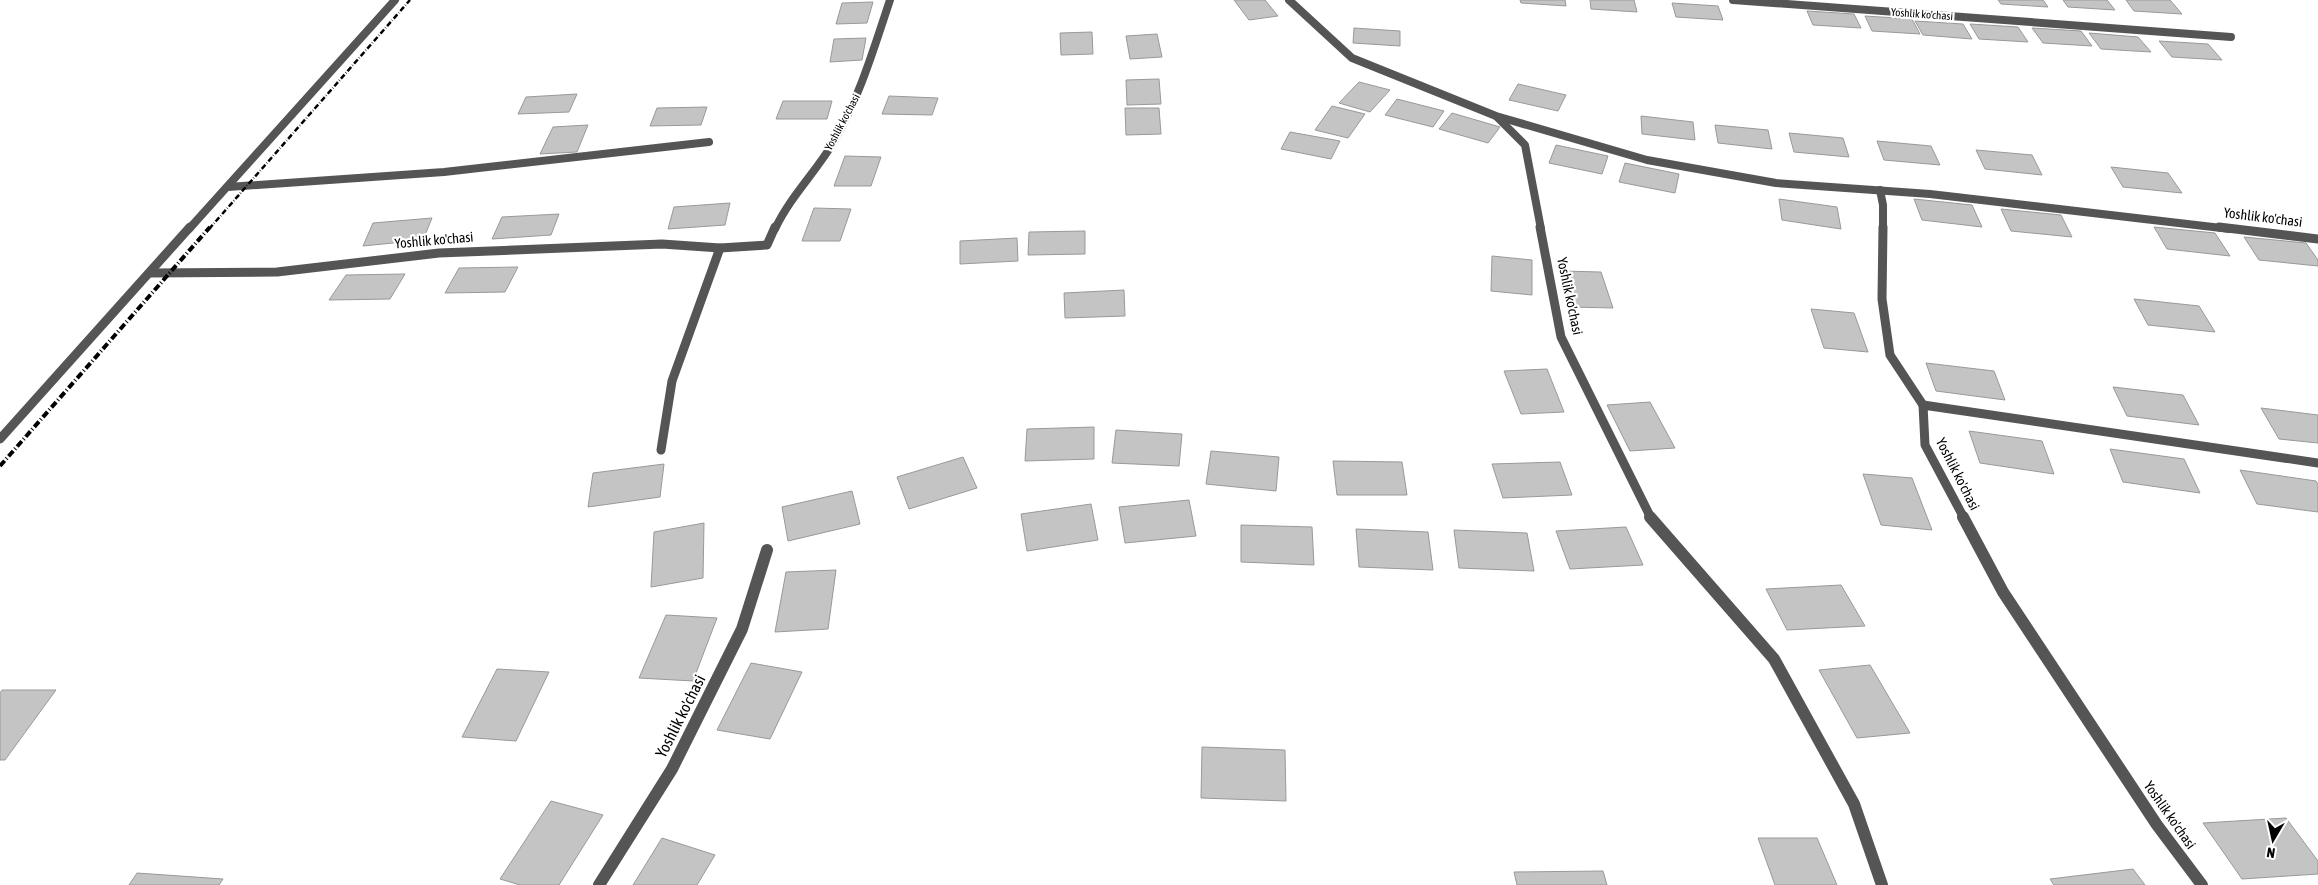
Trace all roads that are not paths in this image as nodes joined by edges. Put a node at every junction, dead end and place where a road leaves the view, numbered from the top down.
1 (394, 0) edge
2 (890, 0) edge
3 (1289, 0) edge
4 (1734, 0) edge
5 (2231, 37) dead end
6 (1496, 116) junction
7 (709, 142) dead end
8 (228, 187) junction
9 (1880, 190) junction
10 (2318, 239) edge
11 (720, 248) junction
12 (152, 273) junction
13 (1923, 405) junction
14 (0, 440) edge
15 (661, 450) dead end
16 (2318, 462) edge
17 (767, 550) dead end
18 (599, 885) edge
19 (1882, 885) edge
20 (2202, 885) edge

1 - 8 street
2 - 11 street, Yoshlik ko'chasi
3 - 6 street, Yoshlik ko'chasi
4 - 5 street, Yoshlik ko'chasi
6 - 9 street, Yoshlik ko'chasi
6 - 19 street, Yoshlik ko'chasi
7 - 8 street
8 - 12 street
9 - 10 street, Yoshlik ko'chasi
9 - 13 street
11 - 12 street, Yoshlik ko'chasi
11 - 15 street
12 - 14 street
13 - 16 street
13 - 20 street, Yoshlik ko'chasi
17 - 18 street, Yoshlik ko'chasi

